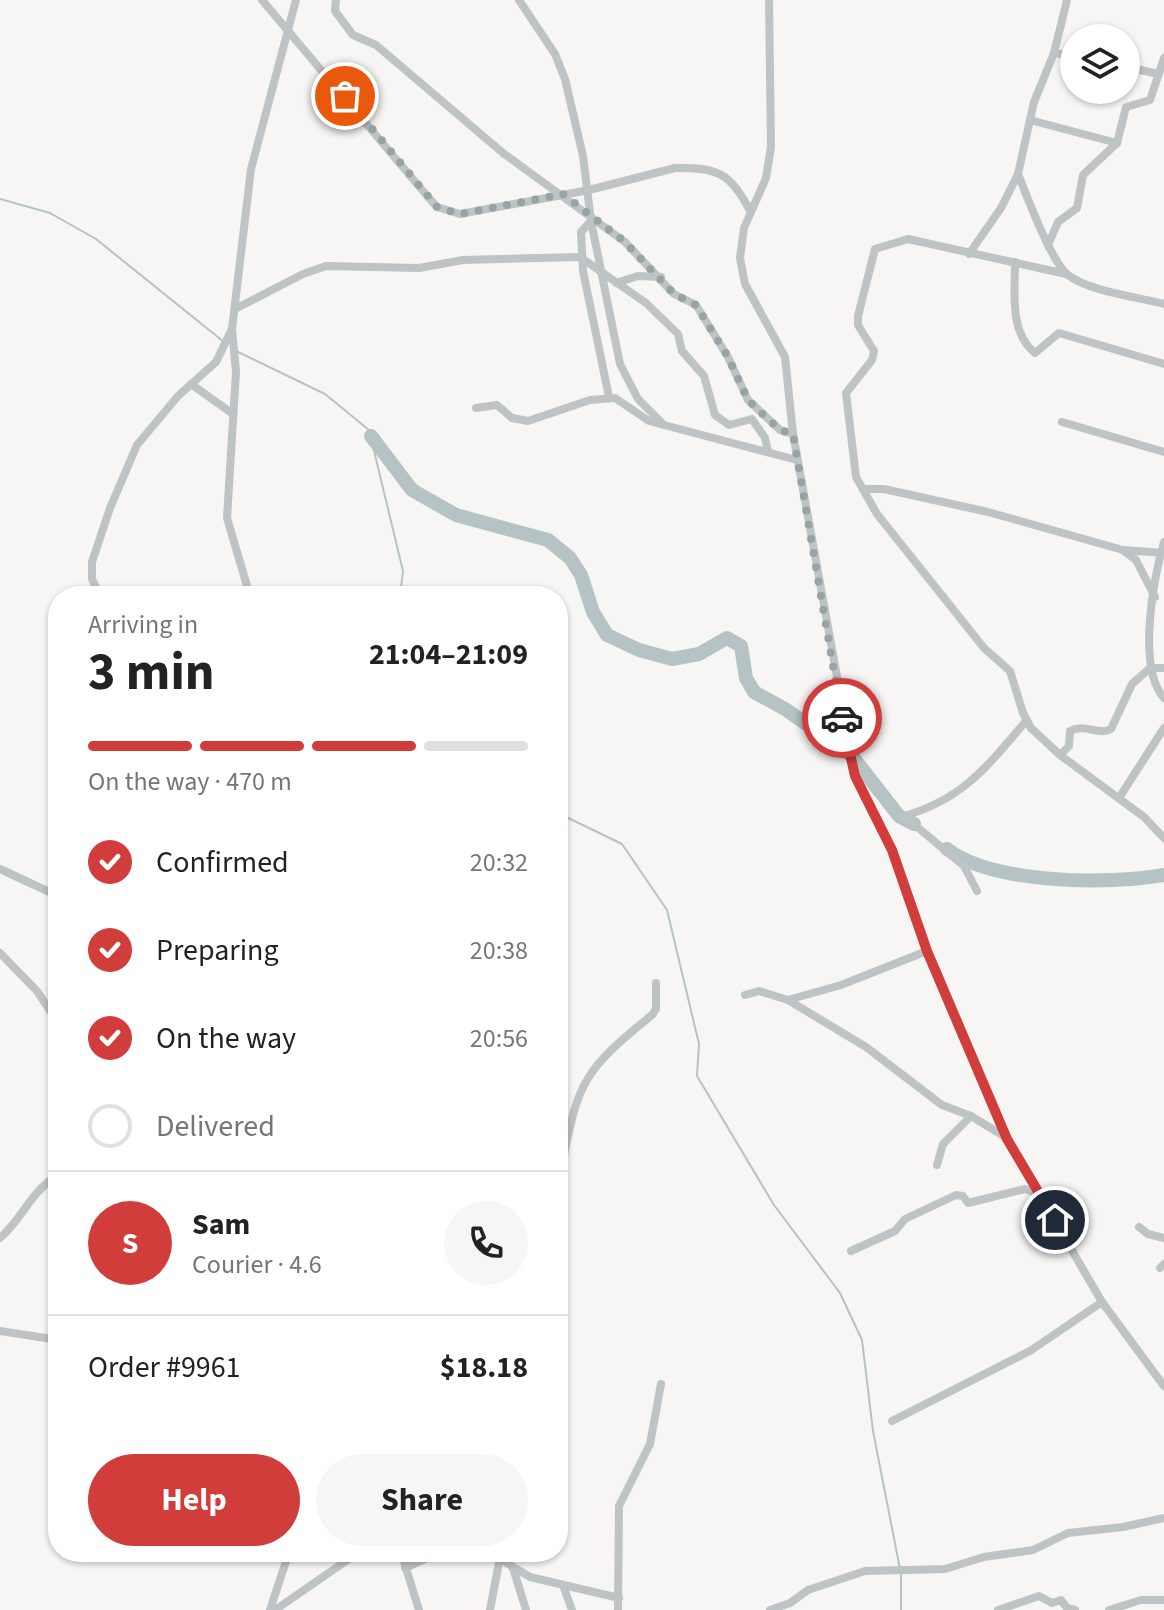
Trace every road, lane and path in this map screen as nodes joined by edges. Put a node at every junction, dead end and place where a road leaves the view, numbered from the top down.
1 (262, 0) edge
2 (296, 0) edge
3 (336, 0) edge
4 (519, 0) edge
5 (769, 0) edge
6 (1067, 0) edge
7 (290, 30) junction
8 (1054, 53) junction
9 (1060, 54) edge
10 (1164, 60) edge
11 (1140, 70) edge
12 (1159, 74) junction
13 (1030, 120) junction
14 (1117, 143) junction
15 (1018, 174) junction
16 (589, 190) junction
17 (563, 194) junction
18 (750, 211) junction
19 (590, 217) junction
20 (1049, 243) junction
21 (969, 254) junction
22 (580, 257) junction
23 (1015, 262) junction
24 (600, 269) junction
25 (1066, 274) junction
26 (661, 277) junction
27 (617, 282) junction
28 (604, 285) junction
29 (1164, 304) edge
30 (237, 308) junction
31 (232, 329) junction
32 (1164, 364) edge
33 (191, 384) junction
34 (609, 397) junction
35 (476, 408) dead end
36 (233, 414) junction
37 (1062, 422) dead end
38 (662, 423) junction
39 (793, 434) junction
40 (768, 452) junction
41 (1164, 452) edge
42 (797, 460) junction
43 (863, 489) junction
44 (1164, 542) edge
45 (1123, 550) junction
46 (1162, 553) edge
47 (95, 586) edge
48 (247, 586) edge
49 (1154, 600) junction
50 (1164, 609) edge
51 (1150, 668) junction
52 (1164, 668) edge
53 (1164, 698) edge
54 (1027, 720) junction
55 (1164, 728) edge
56 (1060, 755) junction
57 (1119, 798) junction
58 (1164, 838) edge
59 (0, 869) edge
60 (48, 891) edge
61 (977, 891) dead end
62 (927, 951) junction
63 (0, 953) edge
64 (656, 983) dead end
65 (745, 995) dead end
66 (788, 1000) junction
67 (48, 1008) edge
68 (971, 1116) junction
69 (568, 1126) edge
70 (1007, 1139) junction
71 (937, 1165) dead end
72 (48, 1182) edge
73 (1031, 1191) dead end
74 (1139, 1227) dead end
75 (0, 1238) edge
76 (1164, 1238) edge
77 (851, 1251) dead end
78 (1102, 1302) junction
79 (0, 1331) edge
80 (48, 1338) edge
81 (661, 1384) dead end
82 (1164, 1386) edge
83 (892, 1421) dead end
84 (1164, 1518) edge
85 (286, 1562) edge
86 (344, 1562) edge
87 (404, 1562) edge
88 (418, 1562) edge
89 (499, 1562) edge
90 (506, 1562) edge
91 (405, 1568) junction
92 (513, 1568) junction
93 (564, 1588) junction
94 (619, 1598) junction
95 (1164, 1600) edge
96 (273, 1610) edge
97 (419, 1610) edge
98 (490, 1610) edge
99 (526, 1610) edge
100 (572, 1610) edge
101 (618, 1610) edge
102 (770, 1610) edge
103 (998, 1610) edge
104 (1075, 1610) edge
105 (1109, 1610) edge

1 - 7 street
2 - 7 street
3 - 17 street
4 - 16 street
5 - 18 street
6 - 8 street
7 - 17 street
7 - 30 street
8 - 9 street
8 - 13 street
10 - 12 street
11 - 12 street
12 - 14 street
13 - 14 street
13 - 15 street
14 - 20 street
15 - 20 street
15 - 21 street
16 - 17 street
16 - 18 street
16 - 19 street
17 - 19 street
18 - 39 street
19 - 22 street
19 - 24 street
19 - 26 street
20 - 25 street
21 - 23 street
21 - 43 street
22 - 24 street
22 - 30 street
22 - 34 street
23 - 25 street
23 - 32 street
24 - 27 street
24 - 28 street
25 - 29 street
26 - 27 street
26 - 39 street
27 - 28 street
27 - 40 street
28 - 38 street
30 - 31 street
31 - 33 street
31 - 36 street
33 - 36 street
33 - 47 street
34 - 35 street
34 - 38 street
36 - 48 street
37 - 41 street
38 - 40 street
39 - 42 street
40 - 42 street
42 - 62 street
43 - 45 street
43 - 54 street
44 - 46 street
45 - 46 street
45 - 49 street
46 - 49 street
49 - 50 street
49 - 51 street
51 - 52 street
51 - 53 street
51 - 56 street
54 - 56 street
54 - 61 street
55 - 57 street
56 - 57 street
57 - 58 street
59 - 60 street
62 - 66 street
62 - 70 street
63 - 67 street
64 - 69 street
65 - 66 street
66 - 68 street
68 - 70 street
68 - 71 street
70 - 78 street
72 - 75 street
73 - 77 street
74 - 76 street
78 - 82 street
78 - 83 street
79 - 80 street
81 - 94 street
84 - 102 street
85 - 96 street
86 - 96 street
87 - 91 street
88 - 91 street
89 - 98 street
90 - 92 street
91 - 97 street
92 - 93 street
92 - 99 street
93 - 94 street
93 - 100 street
94 - 101 street
95 - 105 street
103 - 104 street

